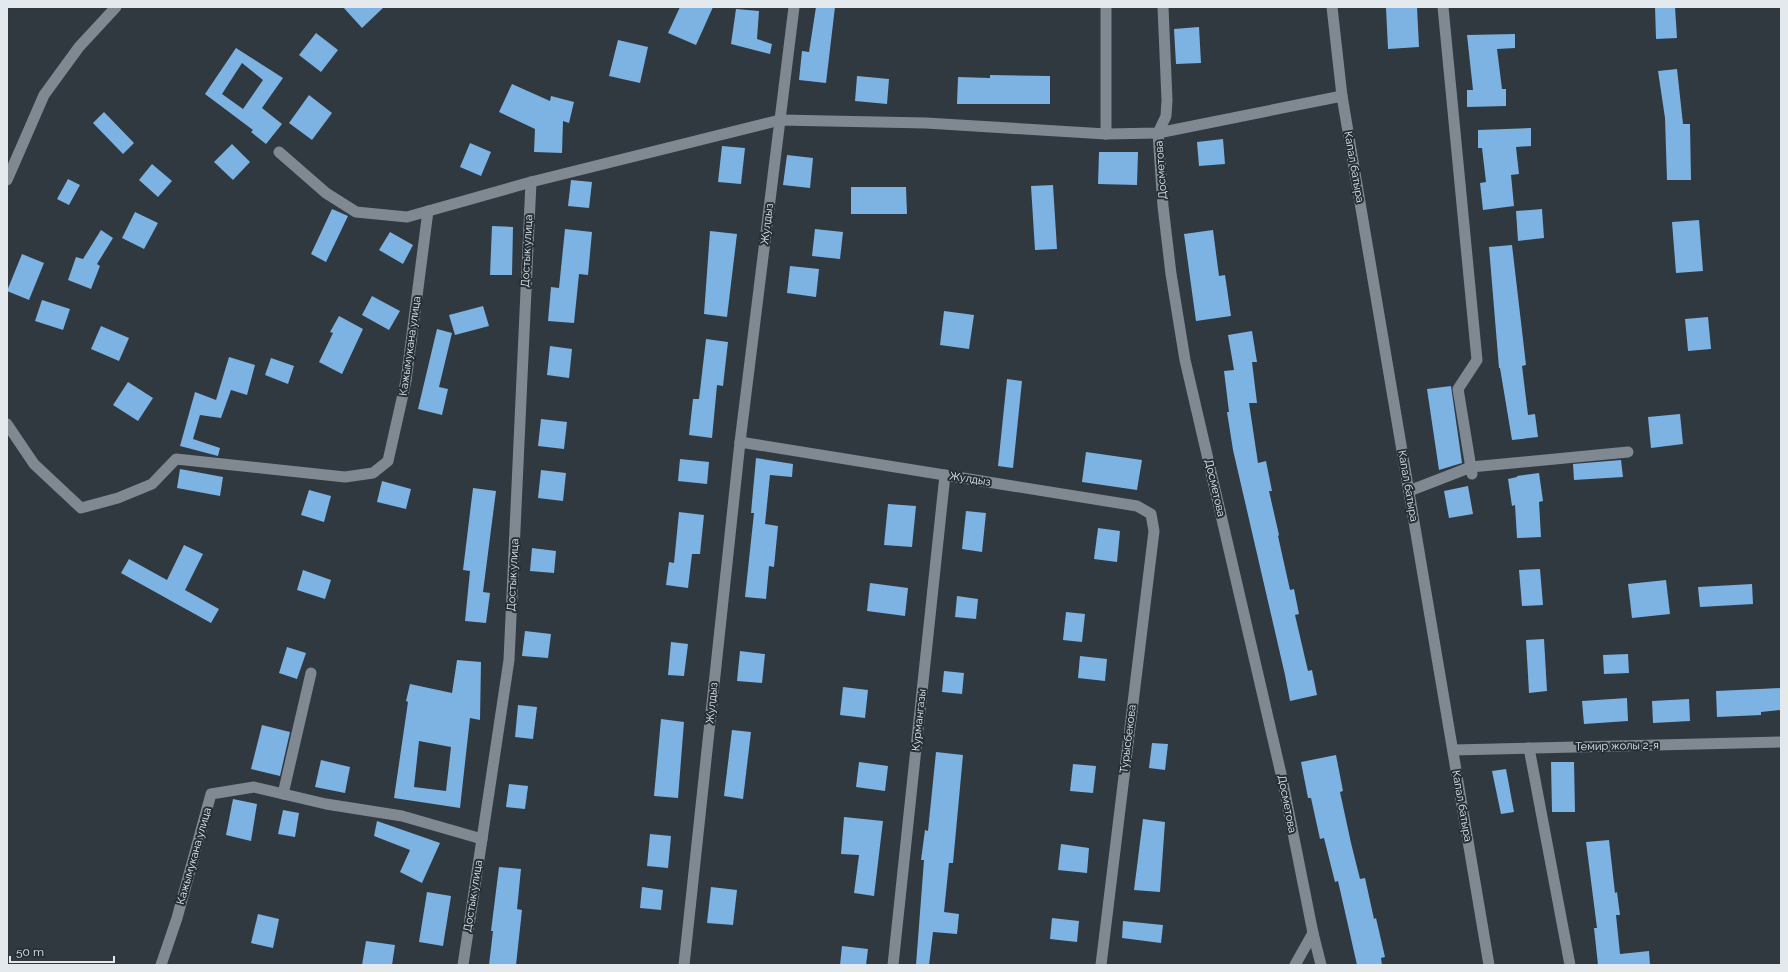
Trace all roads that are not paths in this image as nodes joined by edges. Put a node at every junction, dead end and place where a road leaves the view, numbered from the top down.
1 (116, 7) edge
2 (794, 7) edge
3 (1106, 7) edge
4 (1163, 7) edge
5 (1332, 7) edge
6 (1443, 7) edge
7 (1342, 96) junction
8 (780, 120) junction
9 (1158, 133) junction
10 (1106, 134) junction
11 (279, 152) dead end
12 (7, 180) edge
13 (531, 182) junction
14 (428, 211) junction
15 (7, 424) edge
16 (740, 442) junction
17 (1628, 452) dead end
18 (1471, 470) junction
19 (945, 475) junction
20 (1409, 491) junction
21 (1151, 514) joint
22 (311, 674) dead end
23 (1781, 742) edge
24 (1528, 748) junction
25 (1453, 750) junction
26 (283, 794) junction
27 (482, 839) junction
28 (1313, 933) junction
29 (161, 965) edge
30 (463, 965) edge
31 (684, 965) edge
32 (893, 965) edge
33 (1101, 965) edge
34 (1295, 965) edge
35 (1321, 965) edge
36 (1489, 965) edge
37 (1570, 965) edge

1 - 12 street
2 - 8 street, Жулдыз
3 - 10 street
4 - 9 street, Досметова
5 - 7 street, Капал батыра
6 - 18 street
7 - 9 street
7 - 20 street, Капал батыра
8 - 10 street
8 - 13 street
8 - 16 street, Жулдыз
9 - 10 street
9 - 28 street, Досметова
11 - 14 street
13 - 14 street
13 - 27 street, Достык улица
14 - 15 street, Кажымукана улица
16 - 19 street, Жулдыз
16 - 31 street, Жулдыз
17 - 18 street
18 - 20 street
19 - 21 street, Жулдыз
19 - 32 street, Курмангазы
20 - 25 street, Капал батыра
21 - 33 street, Турысбекова
22 - 26 street
23 - 24 street, Темир жолы 2-я
24 - 25 street, Темир жолы 2-я
24 - 37 street
25 - 36 street, Капал батыра
26 - 27 street, Кажымукана улица
26 - 29 street, Кажымукана улица
27 - 30 street, Достык улица
28 - 34 street
28 - 35 street, Досметова

